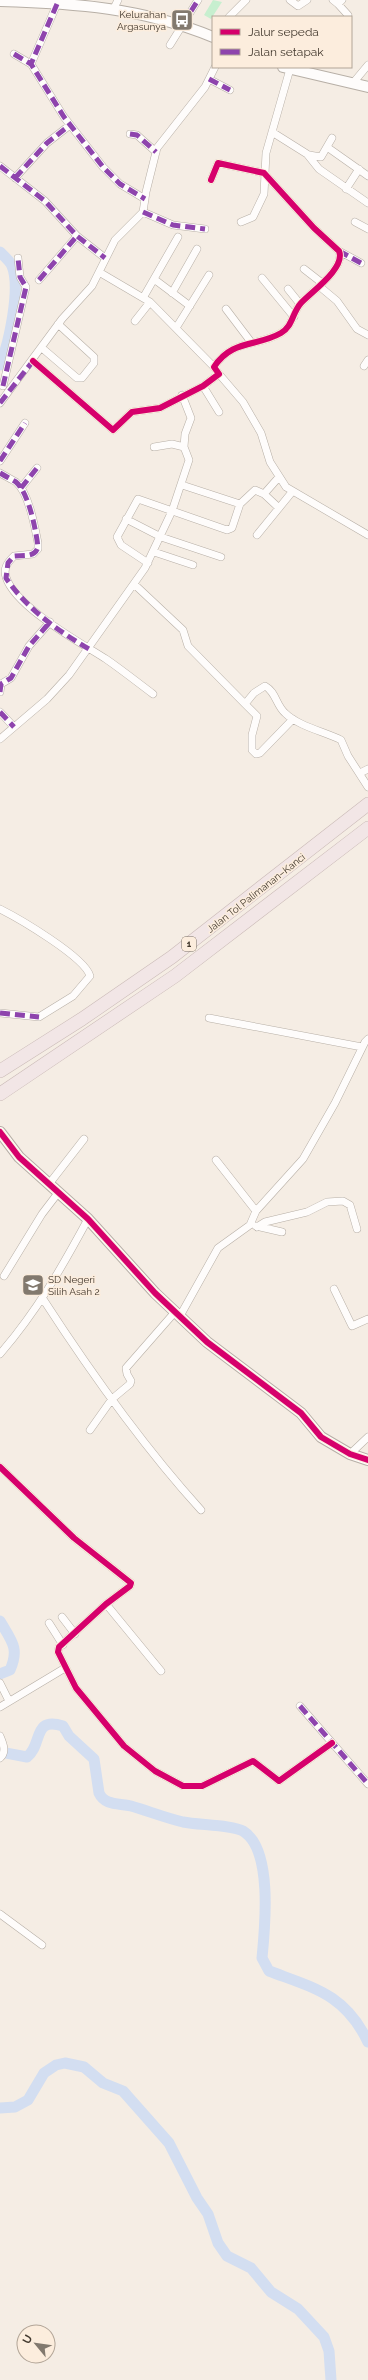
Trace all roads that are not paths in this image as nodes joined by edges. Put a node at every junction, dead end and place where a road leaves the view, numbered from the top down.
1 (198, 0) edge
2 (246, 0) edge
3 (290, 0) edge
4 (307, 0) edge
5 (0, 1) edge
6 (338, 1) edge
7 (45, 2) edge
8 (57, 4) junction
9 (116, 4) edge
10 (348, 14) dead end
11 (230, 16) edge
12 (183, 24) junction
13 (212, 37) edge
14 (170, 45) dead end
15 (14, 54) dead end
16 (31, 64) junction
17 (368, 65) edge
18 (214, 68) edge
19 (287, 68) edge
20 (209, 79) junction
21 (354, 83) junction
22 (368, 87) edge
23 (230, 90) dead end
24 (70, 124) junction
25 (272, 132) junction
26 (130, 134) dead end
27 (332, 138) dead end
28 (327, 147) junction
29 (156, 152) junction
30 (307, 154) junction
31 (0, 166) edge
32 (359, 169) junction
33 (264, 173) junction
34 (368, 176) edge
35 (16, 178) junction
36 (211, 180) dead end
37 (346, 189) junction
38 (145, 199) junction
39 (368, 203) edge
40 (143, 212) junction
41 (241, 222) dead end
42 (355, 222) dead end
43 (205, 229) dead end
44 (368, 229) edge
45 (77, 236) junction
46 (178, 237) dead end
47 (197, 249) dead end
48 (339, 251) junction
49 (18, 258) dead end
50 (105, 258) junction
51 (361, 263) dead end
52 (304, 269) dead end
53 (99, 272) junction
54 (209, 275) dead end
55 (262, 278) dead end
56 (154, 279) junction
57 (39, 280) dead end
58 (320, 285) junction
59 (288, 289) dead end
60 (172, 293) junction
61 (143, 298) junction
62 (150, 302) junction
63 (300, 304) junction
64 (190, 306) junction
65 (226, 309) dead end
66 (294, 318) junction
67 (135, 321) dead end
68 (58, 324) junction
69 (176, 328) junction
70 (368, 335) edge
71 (251, 342) junction
72 (42, 348) junction
73 (33, 361) junction
74 (214, 367) junction
75 (219, 374) junction
76 (1, 385) edge
77 (203, 386) junction
78 (11, 391) junction
79 (182, 395) junction
80 (0, 403) edge
81 (219, 412) dead end
82 (25, 422) dead end
83 (154, 447) dead end
84 (184, 447) junction
85 (0, 461) edge
86 (37, 468) dead end
87 (0, 473) edge
88 (279, 477) junction
89 (182, 485) junction
90 (21, 488) junction
91 (292, 492) junction
92 (264, 494) junction
93 (240, 504) junction
94 (279, 508) junction
95 (172, 511) junction
96 (126, 519) junction
97 (257, 535) dead end
98 (368, 535) edge
99 (161, 537) junction
100 (154, 552) junction
101 (221, 557) dead end
102 (148, 563) junction
103 (193, 565) dead end
104 (134, 584) junction
105 (50, 622) junction
106 (89, 649) junction
107 (0, 692) edge
108 (153, 694) dead end
109 (245, 704) junction
110 (0, 712) edge
111 (293, 719) junction
112 (14, 727) junction
113 (0, 739) edge
114 (368, 769) edge
115 (360, 776) junction
116 (368, 787) edge
117 (368, 804) edge
118 (368, 828) edge
119 (0, 909) edge
120 (0, 1013) edge
121 (209, 1018) dead end
122 (368, 1039) edge
123 (362, 1047) junction
124 (0, 1071) edge
125 (0, 1094) edge
126 (0, 1132) edge
127 (84, 1139) dead end
128 (216, 1160) dead end
129 (49, 1184) junction
130 (58, 1193) junction
131 (256, 1212) junction
132 (88, 1219) junction
133 (250, 1225) junction
134 (257, 1227) junction
135 (358, 1229) dead end
136 (282, 1232) dead end
137 (4, 1276) dead end
138 (334, 1289) dead end
139 (43, 1299) junction
140 (177, 1314) junction
141 (368, 1319) edge
142 (0, 1354) edge
143 (112, 1399) junction
144 (90, 1430) dead end
145 (368, 1437) edge
146 (350, 1454) junction
147 (368, 1460) edge
148 (0, 1467) edge
149 (201, 1510) dead end
150 (106, 1604) junction
151 (62, 1617) dead end
152 (49, 1623) dead end
153 (75, 1634) junction
154 (63, 1645) junction
155 (65, 1668) junction
156 (161, 1671) dead end
157 (0, 1683) edge
158 (9, 1701) junction
159 (300, 1706) dead end
160 (0, 1707) edge
161 (0, 1736) edge
162 (332, 1743) junction
163 (2, 1754) edge
164 (368, 1784) edge
165 (0, 1914) edge
166 (42, 1945) dead end

1 - 12 street
2 - 11 street
3 - 4 street
5 - 7 street
6 - 10 street
7 - 8 street
8 - 9 street
8 - 16 street
9 - 12 street
12 - 13 street
12 - 14 street
15 - 16 street
16 - 24 street
17 - 21 street
18 - 20 street
19 - 21 street
19 - 25 street
20 - 23 street
20 - 29 street
21 - 22 street
24 - 35 street
24 - 38 street
25 - 30 street
25 - 33 street
26 - 29 street
27 - 28 street
28 - 30 street
28 - 32 street
29 - 38 street
30 - 37 street
31 - 35 street
32 - 34 street
32 - 37 street
33 - 36 street
33 - 41 street
33 - 48 street
35 - 45 street
37 - 39 street
38 - 40 street
40 - 43 street
40 - 50 street
42 - 44 street
45 - 50 street
45 - 57 street
46 - 56 street
47 - 60 street
48 - 51 street
48 - 58 street
49 - 76 street
50 - 53 street
52 - 58 street
53 - 61 street
53 - 68 street
54 - 64 street
55 - 66 street
56 - 60 street
56 - 61 street
58 - 63 street
58 - 70 street
59 - 63 street
60 - 64 street
61 - 62 street
62 - 67 street
62 - 69 street
63 - 66 street
64 - 69 street
65 - 71 street
66 - 71 street
68 - 72 street
68 - 72 street
69 - 74 street
71 - 74 street
72 - 73 street
73 - 78 street
73 - 79 street
74 - 75 street
75 - 77 street
75 - 88 street
76 - 78 street
77 - 79 street
77 - 81 street
78 - 80 street
79 - 84 street
82 - 85 street
83 - 84 street
84 - 89 street
86 - 90 street
87 - 90 street
88 - 91 street
88 - 92 street
89 - 93 street
89 - 95 street
90 - 105 street
91 - 94 street
91 - 98 street
92 - 93 street
92 - 94 street
93 - 95 street
94 - 97 street
95 - 96 street
95 - 99 street
96 - 99 street
96 - 102 street
99 - 100 street
99 - 101 street
100 - 102 street
100 - 103 street
102 - 104 street
104 - 106 street
104 - 109 street
105 - 106 street
105 - 107 street
106 - 108 street
106 - 112 street
109 - 111 street
109 - 111 street
110 - 112 street
111 - 115 street
112 - 113 street
114 - 115 street
115 - 116 street
117 - 124 highway, Jalan Tol Palimanan–Kanci / 1
118 - 125 highway, Jalan Tol Palimanan–Kanci / 1
119 - 120 street
121 - 123 street
122 - 123 street
123 - 131 street
126 - 129 street
127 - 129 street
128 - 131 street
129 - 130 street
130 - 132 street
130 - 137 street
131 - 133 street
132 - 139 street
132 - 140 street
133 - 134 street
133 - 140 street
134 - 135 street
134 - 136 street
138 - 141 street
139 - 142 street
139 - 143 street
140 - 143 street
140 - 146 street
143 - 144 street
143 - 149 street
145 - 146 street
146 - 147 street
148 - 150 street
150 - 153 street
150 - 156 street
151 - 153 street
152 - 154 street
153 - 154 street
154 - 155 street
155 - 158 street
155 - 162 street
157 - 158 street
158 - 160 street
159 - 162 street
161 - 163 street
162 - 164 street
165 - 166 street

